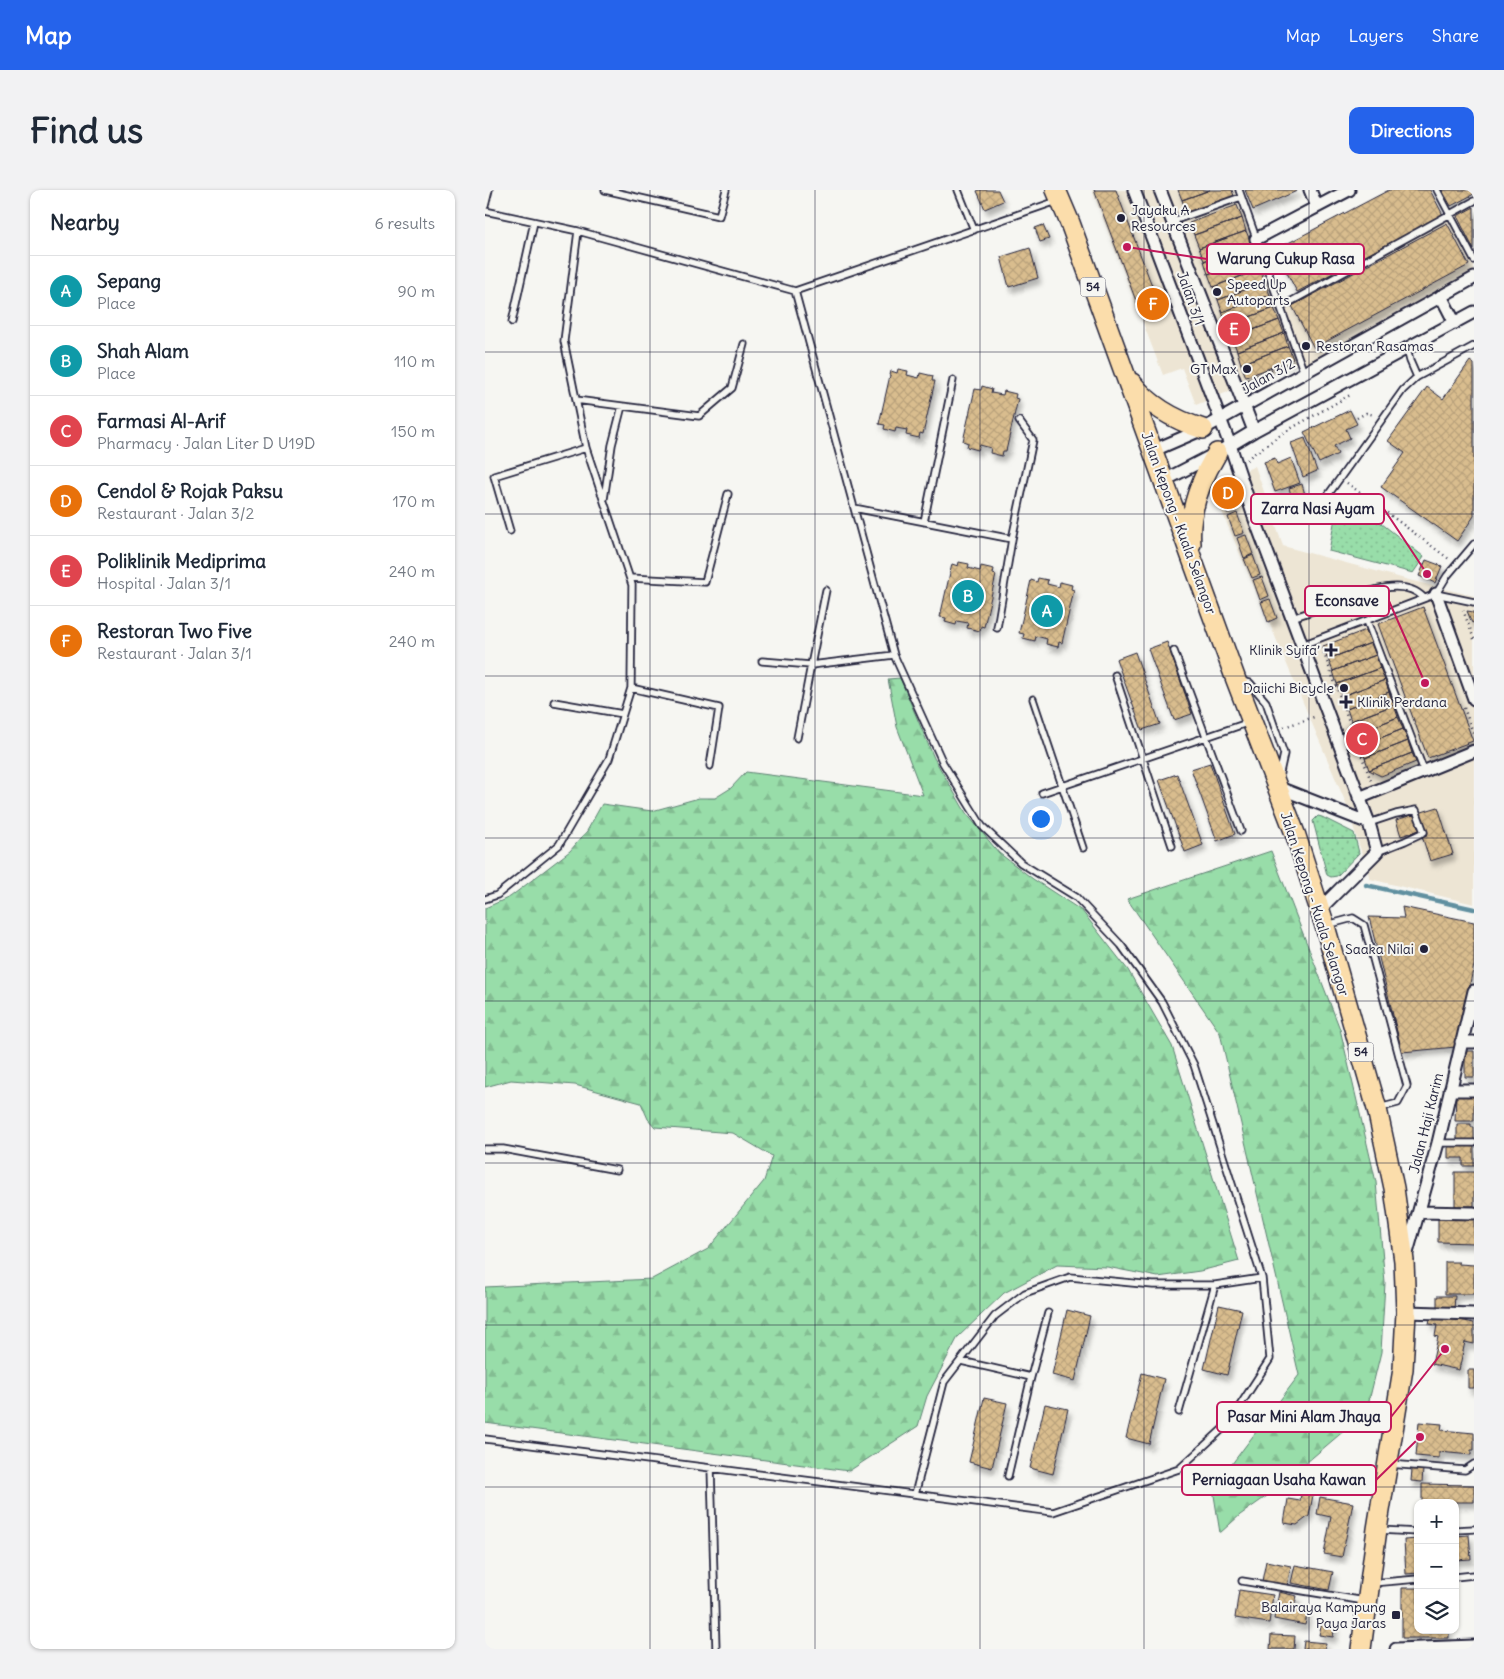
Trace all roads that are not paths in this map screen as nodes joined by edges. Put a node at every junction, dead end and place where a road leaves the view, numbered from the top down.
1 (489, 190) edge
2 (605, 190) edge
3 (727, 190) edge
4 (958, 190) edge
5 (1134, 190) edge
6 (1160, 190) edge
7 (1239, 190) edge
8 (1310, 190) edge
9 (1349, 190) edge
10 (1437, 190) edge
11 (1059, 195) edge
12 (1241, 197) junction
13 (1474, 201) edge
14 (485, 206) edge
15 (1317, 207) junction
16 (485, 211) edge
17 (1450, 215) junction
18 (1173, 221) junction
19 (534, 222) junction
20 (974, 230) junction
21 (578, 231) junction
22 (1256, 239) junction
23 (1474, 260) edge
24 (1474, 278) edge
25 (795, 291) junction
26 (1441, 296) junction
27 (1281, 307) junction
28 (1474, 312) edge
29 (512, 322) dead end
30 (1455, 323) junction
31 (744, 344) dead end
32 (1474, 346) edge
33 (1407, 349) junction
34 (1304, 373) junction
35 (1125, 374) junction
36 (1417, 377) junction
37 (953, 380) dead end
38 (576, 400) junction
39 (622, 406) junction
40 (1243, 407) junction
41 (1220, 420) junction
42 (1019, 421) dead end
43 (1203, 429) junction
44 (1254, 431) junction
45 (586, 448) junction
46 (1224, 449) junction
47 (1151, 451) junction
48 (1163, 481) junction
49 (728, 494) dead end
50 (604, 502) junction
51 (854, 508) junction
52 (1254, 517) junction
53 (924, 522) junction
54 (509, 531) dead end
55 (1012, 539) junction
56 (1474, 544) edge
57 (1192, 559) junction
58 (630, 578) junction
59 (826, 590) dead end
60 (1436, 594) junction
61 (1424, 598) junction
62 (1474, 602) edge
63 (1292, 618) junction
64 (1367, 621) junction
65 (997, 628) dead end
66 (1302, 645) junction
67 (1175, 651) dead end
68 (894, 655) junction
69 (762, 662) dead end
70 (811, 665) junction
71 (1115, 675) dead end
72 (1236, 680) junction
73 (631, 688) junction
74 (1033, 699) dead end
75 (1474, 699) edge
76 (554, 702) dead end
77 (623, 714) junction
78 (1252, 722) junction
79 (1206, 737) junction
80 (797, 738) dead end
81 (1473, 754) edge
82 (1143, 758) junction
83 (710, 766) dead end
84 (1424, 771) junction
85 (1062, 786) junction
86 (1277, 787) junction
87 (1042, 793) dead end
88 (1359, 798) junction
89 (1369, 823) junction
90 (1241, 831) dead end
91 (1172, 846) dead end
92 (1083, 848) dead end
93 (1377, 852) junction
94 (485, 899) edge
95 (1322, 917) junction
96 (1473, 996) edge
97 (1461, 1042) junction
98 (1474, 1042) edge
99 (1449, 1090) junction
100 (1474, 1090) edge
101 (1377, 1109) junction
102 (1438, 1143) junction
103 (1474, 1143) edge
104 (485, 1149) edge
105 (617, 1170) dead end
106 (1419, 1212) junction
107 (1474, 1213) edge
108 (1404, 1261) junction
109 (1262, 1278) junction
110 (1215, 1286) junction
111 (1406, 1312) junction
112 (1047, 1313) dead end
113 (1474, 1314) edge
114 (961, 1361) junction
115 (1031, 1376) junction
116 (1179, 1412) dead end
117 (485, 1440) edge
118 (1387, 1464) junction
119 (1474, 1464) edge
120 (711, 1468) junction
121 (1008, 1476) dead end
122 (915, 1494) junction
123 (1377, 1529) junction
124 (1474, 1529) edge
125 (1459, 1530) edge
126 (1414, 1532) edge
127 (1474, 1575) edge
128 (1459, 1576) edge
129 (1414, 1579) edge
130 (1242, 1582) dead end
131 (1370, 1583) junction
132 (1367, 1602) junction
133 (1474, 1646) edge
134 (716, 1649) edge
135 (1361, 1649) edge
136 (1396, 1649) edge

1 - 14 lane
2 - 3 lane
4 - 20 lane
5 - 41 street, Jalan 3/1
6 - 18 street, Jalan 3/1
7 - 12 lane
8 - 15 street
9 - 15 street
10 - 17 lane
11 - 20 lane
11 - 35 highway, Jalan Kepong - Kuala Selangor / 54
12 - 18 lane
12 - 22 lane
13 - 17 lane
15 - 22 street
16 - 19 lane
17 - 23 lane
17 - 27 lane
18 - 40 street, Jalan 3/1
19 - 21 lane
19 - 29 lane
20 - 25 lane
21 - 25 lane
21 - 38 lane
22 - 27 lane
24 - 26 street, Jalan 3/2
25 - 51 lane
26 - 30 street
26 - 34 street, Jalan 3/2
27 - 34 lane
28 - 30 street
30 - 33 street
31 - 39 lane
32 - 36 lane
33 - 36 lane
33 - 44 street
34 - 40 street, Jalan 3/2
35 - 43 highway
35 - 47 highway, Jalan Kepong - Kuala Selangor / 54
36 - 52 lane
37 - 53 lane
38 - 39 lane
38 - 45 lane
39 - 50 lane
40 - 41 street, Jalan 3/2
40 - 44 street, Jalan 3/1
41 - 43 street, Jalan 3/2
41 - 46 street, Jalan 3/1
42 - 55 lane
43 - 47 street, Jalan 3/2
44 - 46 street
45 - 50 lane
45 - 54 lane
46 - 48 street
46 - 52 street, Jalan 3/1
46 - 57 highway
47 - 48 highway, Jalan Kepong - Kuala Selangor / 54
48 - 57 highway, Jalan Kepong - Kuala Selangor / 54
49 - 58 lane
50 - 58 lane
51 - 53 lane
51 - 68 lane
52 - 63 street, Jalan 3/1
53 - 55 lane
55 - 65 lane
56 - 60 lane
57 - 72 highway, Jalan Kepong - Kuala Selangor / 54
58 - 73 lane
59 - 70 lane
60 - 61 lane
60 - 62 lane
60 - 75 street
61 - 63 lane
61 - 64 lane
63 - 66 street, Jalan 3/1
64 - 66 lane
64 - 84 lane
66 - 88 street, Jalan 3/1
67 - 79 lane
68 - 70 lane
68 - 109 lane
69 - 70 lane
70 - 80 lane
71 - 82 lane
72 - 78 highway, Jalan Kepong - Kuala Selangor / 54
72 - 86 lane
73 - 77 lane
73 - 83 lane
74 - 85 lane
76 - 77 lane
77 - 94 lane
78 - 79 lane
78 - 86 highway, Jalan Kepong - Kuala Selangor / 54
79 - 82 lane
79 - 90 lane
81 - 84 street
82 - 85 lane
82 - 91 lane
84 - 88 street
85 - 87 lane
85 - 92 lane
86 - 89 street
86 - 95 highway, Jalan Kepong - Kuala Selangor / 54
88 - 89 street, Jalan 3/1
89 - 93 street, Jalan 3/1
89 - 93 lane
93 - 95 street
95 - 101 highway, Jalan Kepong - Kuala Selangor / 54
95 - 101 lane
96 - 97 street, Jalan Haji Karim
97 - 98 street
97 - 99 street, Jalan Haji Karim
99 - 100 street
99 - 102 street, Jalan Haji Karim
101 - 108 highway, Jalan Kepong - Kuala Selangor / 54
102 - 103 lane
102 - 106 street, Jalan Haji Karim
104 - 105 lane
106 - 107 street
106 - 108 street, Jalan Haji Karim
108 - 111 highway, Jalan Kepong - Kuala Selangor / 54
109 - 110 lane
109 - 122 lane
110 - 114 lane
110 - 116 lane
111 - 113 street
111 - 118 highway, Jalan Kepong - Kuala Selangor / 54
112 - 115 lane
114 - 115 lane
114 - 122 lane
115 - 121 lane
117 - 120 lane
118 - 119 lane
118 - 123 highway, Jalan Kepong - Kuala Selangor / 54
120 - 122 lane
120 - 134 lane
123 - 126 lane
123 - 131 highway, Jalan Kepong - Kuala Selangor / 54
124 - 125 lane
127 - 128 lane
129 - 131 lane
130 - 132 lane
131 - 132 highway, Jalan Kepong - Kuala Selangor / 54
132 - 135 highway, Jalan Kepong - Kuala Selangor / 54
133 - 136 street

